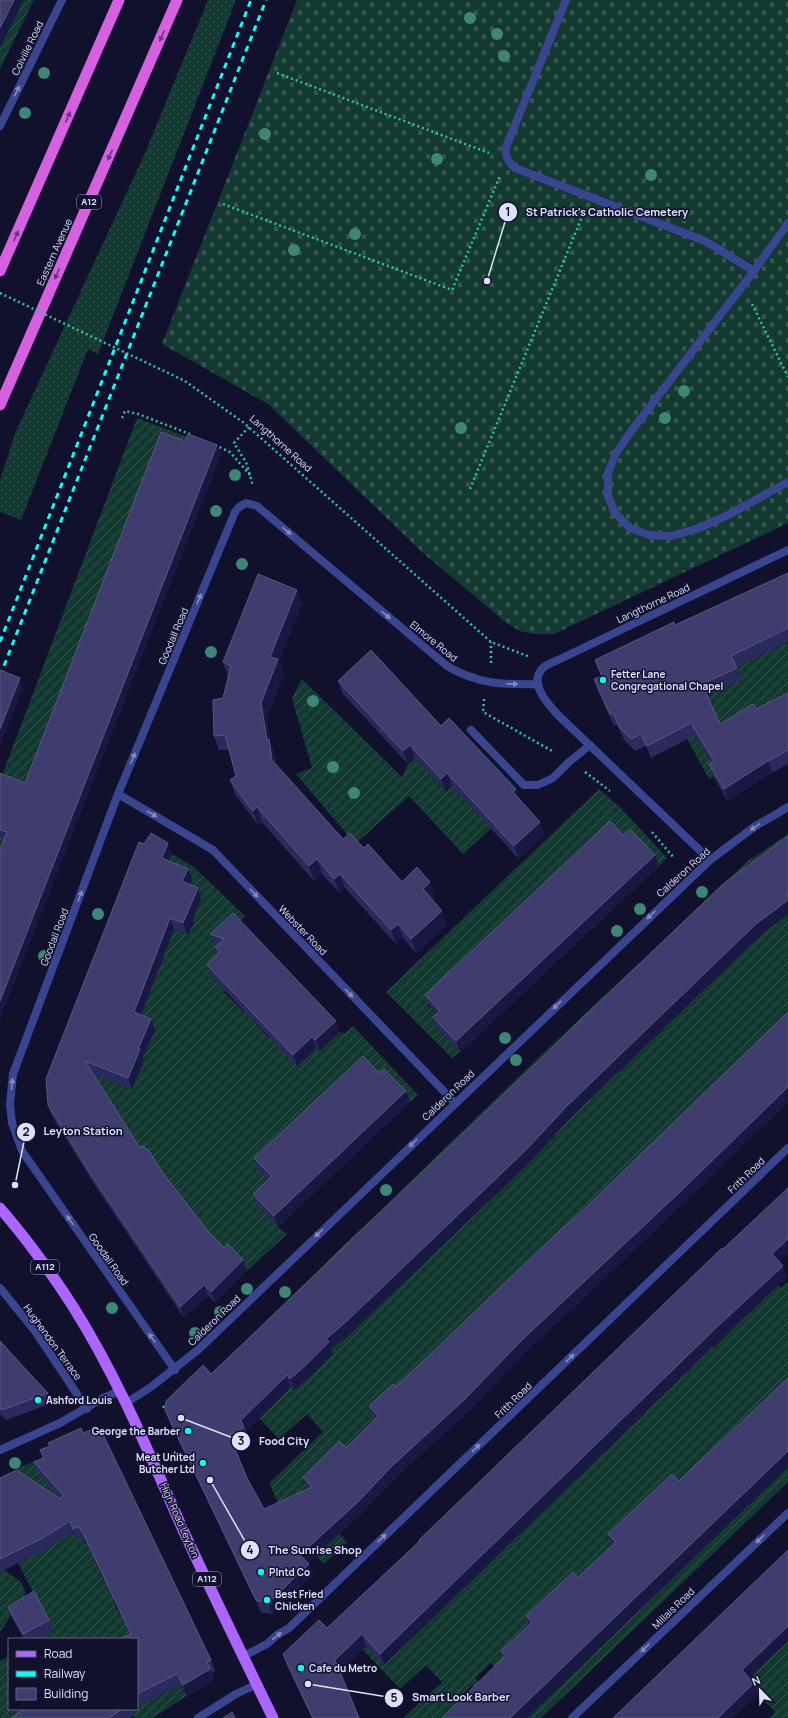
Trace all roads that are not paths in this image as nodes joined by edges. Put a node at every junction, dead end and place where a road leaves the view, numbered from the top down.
1 (62, 0) edge
2 (119, 0) edge
3 (178, 0) edge
4 (566, 0) edge
5 (0, 126) edge
6 (788, 223) edge
7 (0, 271) edge
8 (754, 271) junction
9 (0, 405) edge
10 (788, 482) edge
11 (257, 506) joint
12 (788, 550) edge
13 (537, 684) junction
14 (471, 730) dead end
15 (590, 745) junction
16 (118, 794) junction
17 (788, 807) edge
18 (710, 860) junction
19 (455, 1103) junction
20 (788, 1148) edge
21 (0, 1208) edge
22 (0, 1288) edge
23 (174, 1370) junction
24 (120, 1391) junction
25 (126, 1403) junction
26 (87, 1409) junction
27 (0, 1450) edge
28 (788, 1512) edge
29 (244, 1656) junction
30 (257, 1684) junction
31 (198, 1718) edge
32 (273, 1718) edge
33 (572, 1718) edge

5 -> 1 street, Colville Road
7 -> 2 highway
3 -> 9 highway, Eastern Avenue / A12
4 - 8 street
6 - 8 street
8 - 10 street
11 -> 13 street, Elmore Road
16 -> 11 street, Goodall Road
12 - 13 street, Langthorne Road
13 - 15 street
14 - 15 street
15 - 18 street
16 -> 19 street, Webster Road
23 -> 16 street, Goodall Road
17 -> 18 street, Calderon Road
18 -> 19 street, Calderon Road
19 -> 23 street, Calderon Road
29 -> 20 street, Frith Road
21 - 24 main road, High Road Leyton / A112
22 - 26 street, Hughendon Terrace
23 - 25 street, Calderon Road
24 - 25 main road, High Road Leyton / A112
24 - 26 street
25 - 29 main road, High Road Leyton / A112
26 - 27 street
28 -> 33 street, Millais Road
29 - 30 main road, High Road Leyton / A112
30 - 31 street
30 - 32 main road, High Road Leyton / A112

